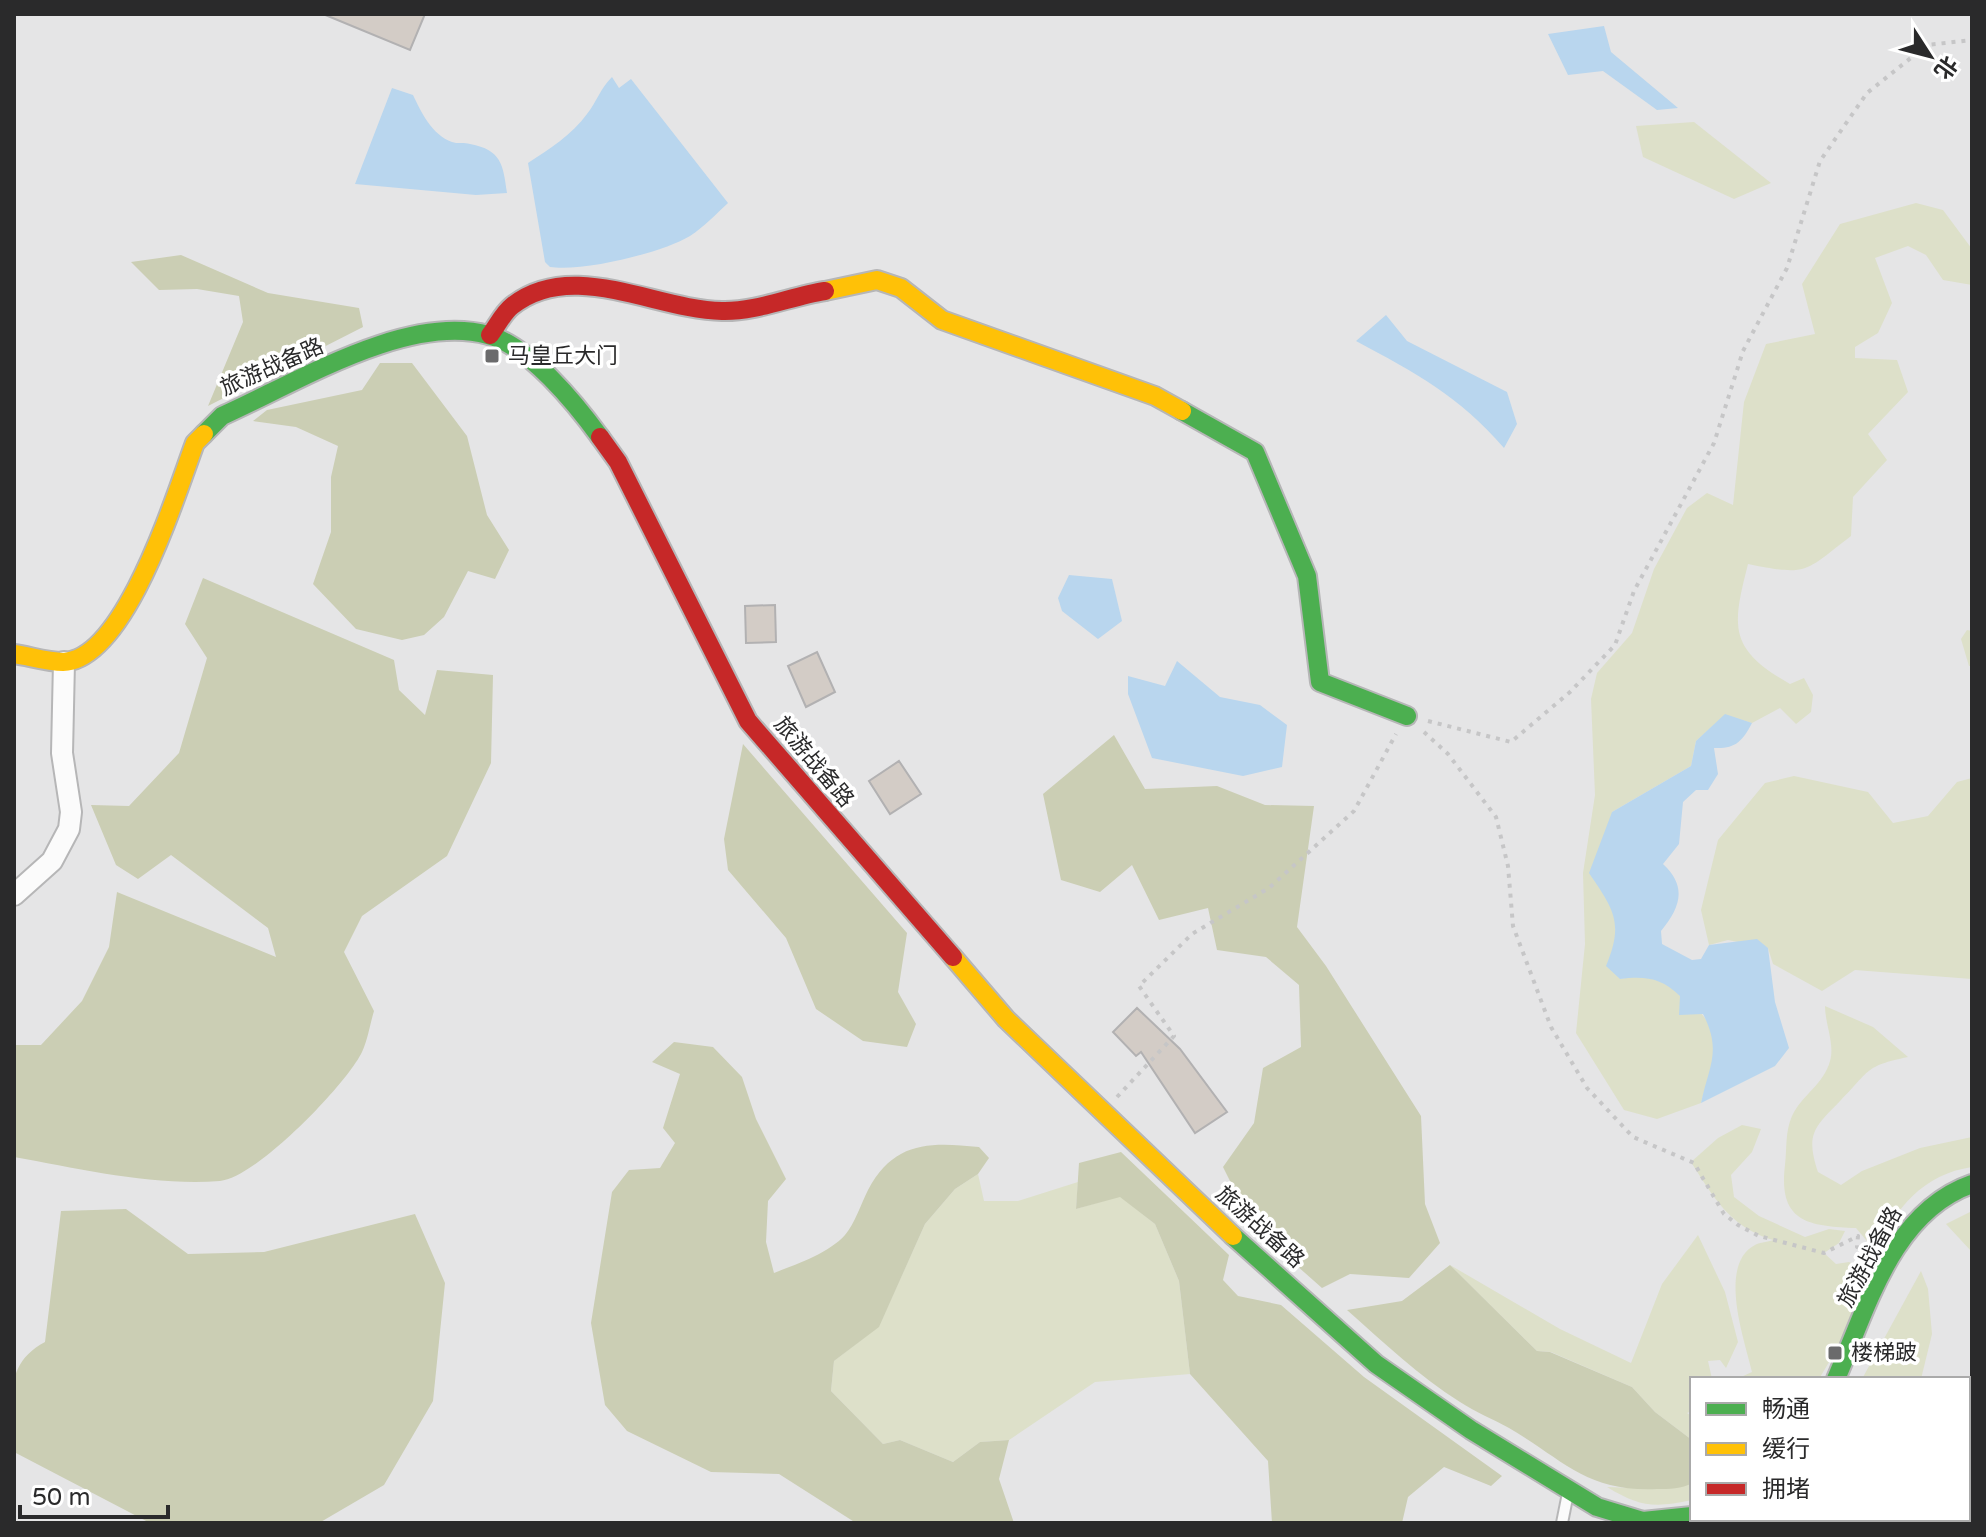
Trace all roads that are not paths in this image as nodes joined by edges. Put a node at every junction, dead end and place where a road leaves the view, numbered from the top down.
1 (490, 335) junction
2 (14, 654) edge
3 (64, 662) junction
4 (1407, 716) road end
5 (14, 895) edge
6 (1972, 1184) edge
7 (1837, 1377) edge
8 (1569, 1491) junction
9 (1690, 1516) edge
10 (1562, 1523) edge

1 - 3 street, 旅游战备路
1 - 4 street
1 - 8 street, 旅游战备路
2 - 3 street
3 - 5 street
6 - 7 street, 旅游战备路
8 - 9 street, 旅游战备路
8 - 10 lane

